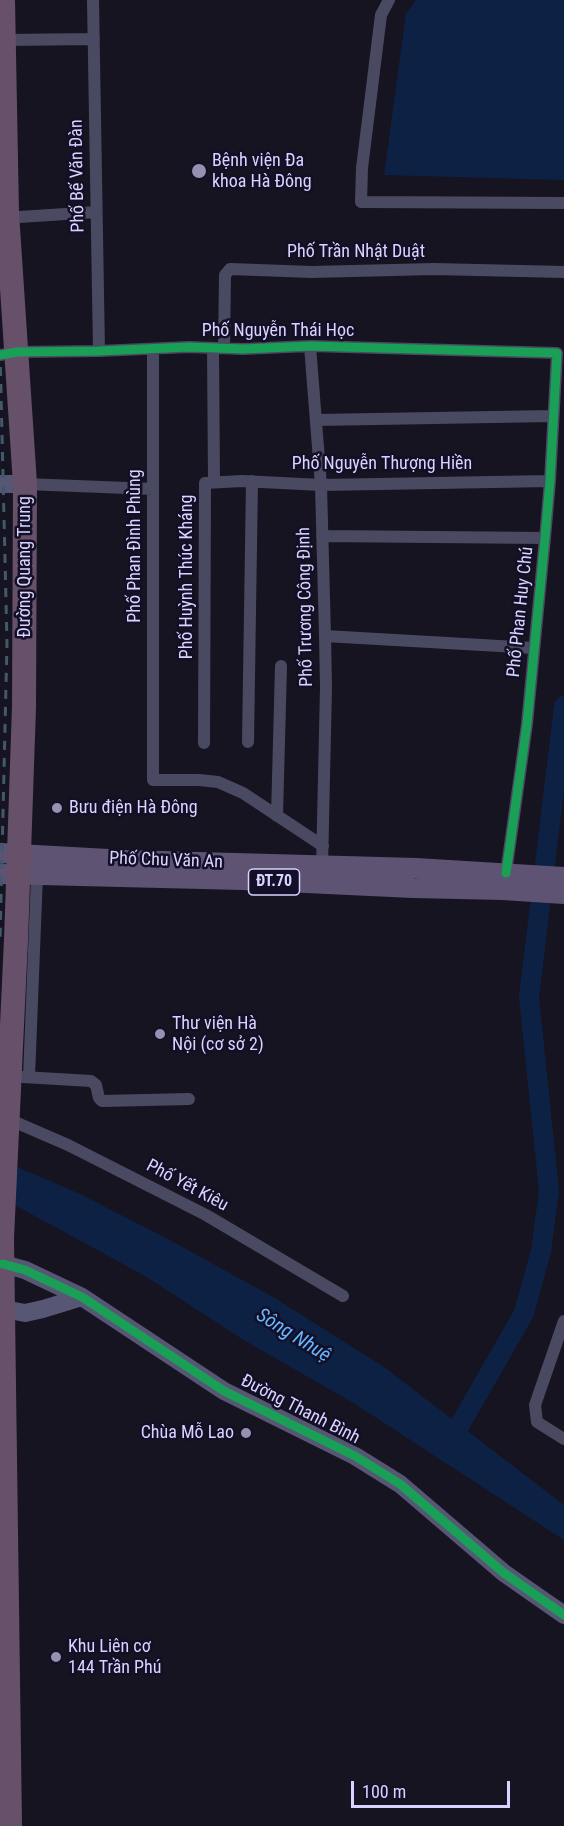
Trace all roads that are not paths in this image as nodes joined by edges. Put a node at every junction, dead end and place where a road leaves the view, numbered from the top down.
1 (3, 0) edge
2 (93, 0) edge
3 (389, 0) edge
4 (94, 39) junction
5 (4, 40) junction
6 (564, 203) edge
7 (96, 212) junction
8 (4, 218) edge
9 (564, 272) edge
10 (310, 346) junction
11 (153, 348) junction
12 (218, 348) junction
13 (99, 351) junction
14 (556, 353) joint
15 (8, 354) edge
16 (552, 416) junction
17 (316, 420) junction
18 (550, 480) junction
19 (252, 481) junction
20 (214, 482) junction
21 (0, 484) edge
22 (25, 484) junction
23 (321, 485) junction
24 (153, 489) junction
25 (322, 536) junction
26 (545, 538) junction
27 (325, 636) junction
28 (534, 648) junction
29 (281, 666) dead end
30 (248, 742) dead end
31 (204, 743) dead end
32 (278, 816) junction
33 (323, 846) junction
34 (19, 865) edge
35 (322, 867) junction
36 (243, 872) junction
37 (564, 877) edge
38 (437, 879) junction
39 (508, 882) junction
40 (564, 894) edge
41 (19, 1076) junction
42 (189, 1099) dead end
43 (8, 1127) junction
44 (1, 1264) edge
45 (343, 1296) dead end
46 (82, 1297) junction
47 (2, 1308) edge
48 (564, 1322) edge
49 (564, 1439) edge
50 (4, 1517) edge
51 (4, 1561) edge
52 (564, 1615) edge
53 (10, 1826) edge

1 - 5 highway, Đường Quang Trung
2 - 4 street, Phố Bế Văn Đàn
3 - 6 street
4 - 5 street
4 - 7 street, Phố Bế Văn Đàn
5 - 8 highway, Đường Quang Trung
7 - 8 street
7 - 13 street, Phố Bế Văn Đàn
8 - 15 highway, Đường Quang Trung
9 - 12 street, Phố Trần Nhật Duật
10 - 12 street, Phố Nguyễn Thái Học
10 - 14 street, Phố Nguyễn Thái Học
10 - 17 street, Phố Trương Công Định
11 - 12 street, Phố Nguyễn Thái Học
11 - 13 street, Phố Nguyễn Thái Học
11 - 24 street, Phố Phan Đình Phùng
12 - 20 street, Phố Huỳnh Thúc Kháng
13 - 15 street, Phố Nguyễn Thái Học
14 - 16 street, Phố Phan Huy Chú
15 - 22 highway, Đường Quang Trung
16 - 17 street
16 - 18 street, Phố Phan Huy Chú
17 - 23 street, Phố Trương Công Định
18 - 23 street, Phố Nguyễn Thượng Hiền
18 - 26 street, Phố Phan Huy Chú
19 - 20 street, Phố Nguyễn Thượng Hiền
19 - 23 street, Phố Nguyễn Thượng Hiền
19 - 30 street
20 - 31 street, Phố Huỳnh Thúc Kháng
21 - 22 street
22 - 24 street
22 - 34 highway, Đường Quang Trung
23 - 25 street, Phố Trương Công Định
24 - 32 street, Phố Phan Đình Phùng
25 - 26 street
25 - 27 street, Phố Trương Công Định
26 - 28 street, Phố Phan Huy Chú
27 - 28 street
27 - 33 street, Phố Trương Công Định
28 - 39 street, Phố Phan Huy Chú
29 - 32 street
32 - 33 street
33 - 35 street, Phố Trương Công Định
34 - 36 main road, Phố Chu Văn An / ĐT.70
34 - 41 highway, Đường Quang Trung
35 - 36 main road, Phố Chu Văn An / ĐT.70
35 - 38 main road, Phố Chu Văn An / ĐT.70
36 - 38 main road, Phố Chu Văn An / ĐT.70
37 - 39 main road, ĐT.70
38 - 39 main road, Phố Chu Văn An / ĐT.70
39 - 40 main road, ĐT.70
41 - 42 street
41 - 43 highway, Đường Quang Trung
43 - 44 highway, Đường Quang Trung
43 - 45 street, Phố Yết Kiêu
44 - 46 street, Đường Thanh Bình
44 - 47 highway, Đường Quang Trung
46 - 47 street
46 - 52 street, Đường Thanh Bình
47 - 50 highway, Đường Quang Trung
48 - 49 street
50 - 51 highway, Đường Quang Trung
51 - 53 highway, Đường Quang Trung

